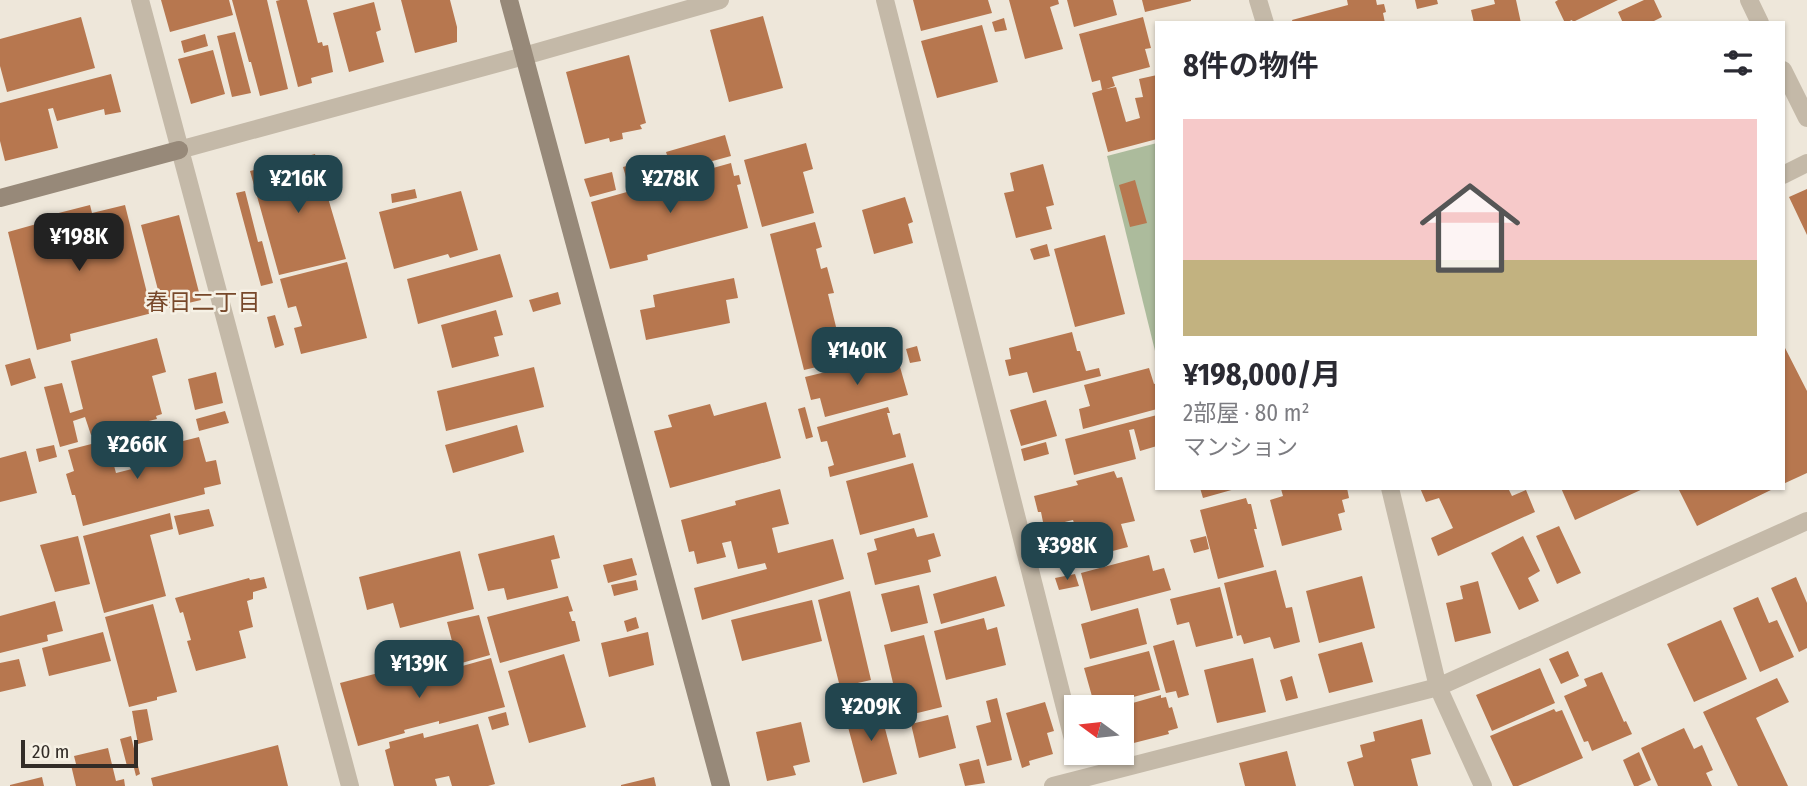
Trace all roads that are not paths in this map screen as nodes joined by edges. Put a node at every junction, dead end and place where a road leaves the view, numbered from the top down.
1 (139, 0) edge
2 (509, 0) edge
3 (720, 0) edge
4 (884, 0) edge
5 (1258, 0) edge
6 (1749, 0) edge
7 (1264, 21) edge
8 (1759, 21) edge
9 (524, 56) junction
10 (1785, 73) edge
11 (1807, 118) edge
12 (179, 150) junction
13 (1807, 163) edge
14 (1785, 174) edge
15 (0, 198) edge
16 (1390, 490) edge
17 (1807, 521) edge
18 (1438, 687) junction
19 (1064, 701) edge
20 (1080, 765) edge
21 (1083, 778) junction
22 (350, 786) edge
23 (721, 786) edge
24 (1053, 786) edge
25 (1483, 786) edge

1 - 12 street
2 - 9 street
3 - 9 street
4 - 19 street
5 - 7 street
6 - 8 street
9 - 12 street
9 - 23 street
10 - 11 street
12 - 15 street
12 - 22 street
13 - 14 street
16 - 18 street
17 - 18 street
18 - 21 street
18 - 25 street
20 - 21 street
21 - 24 street

